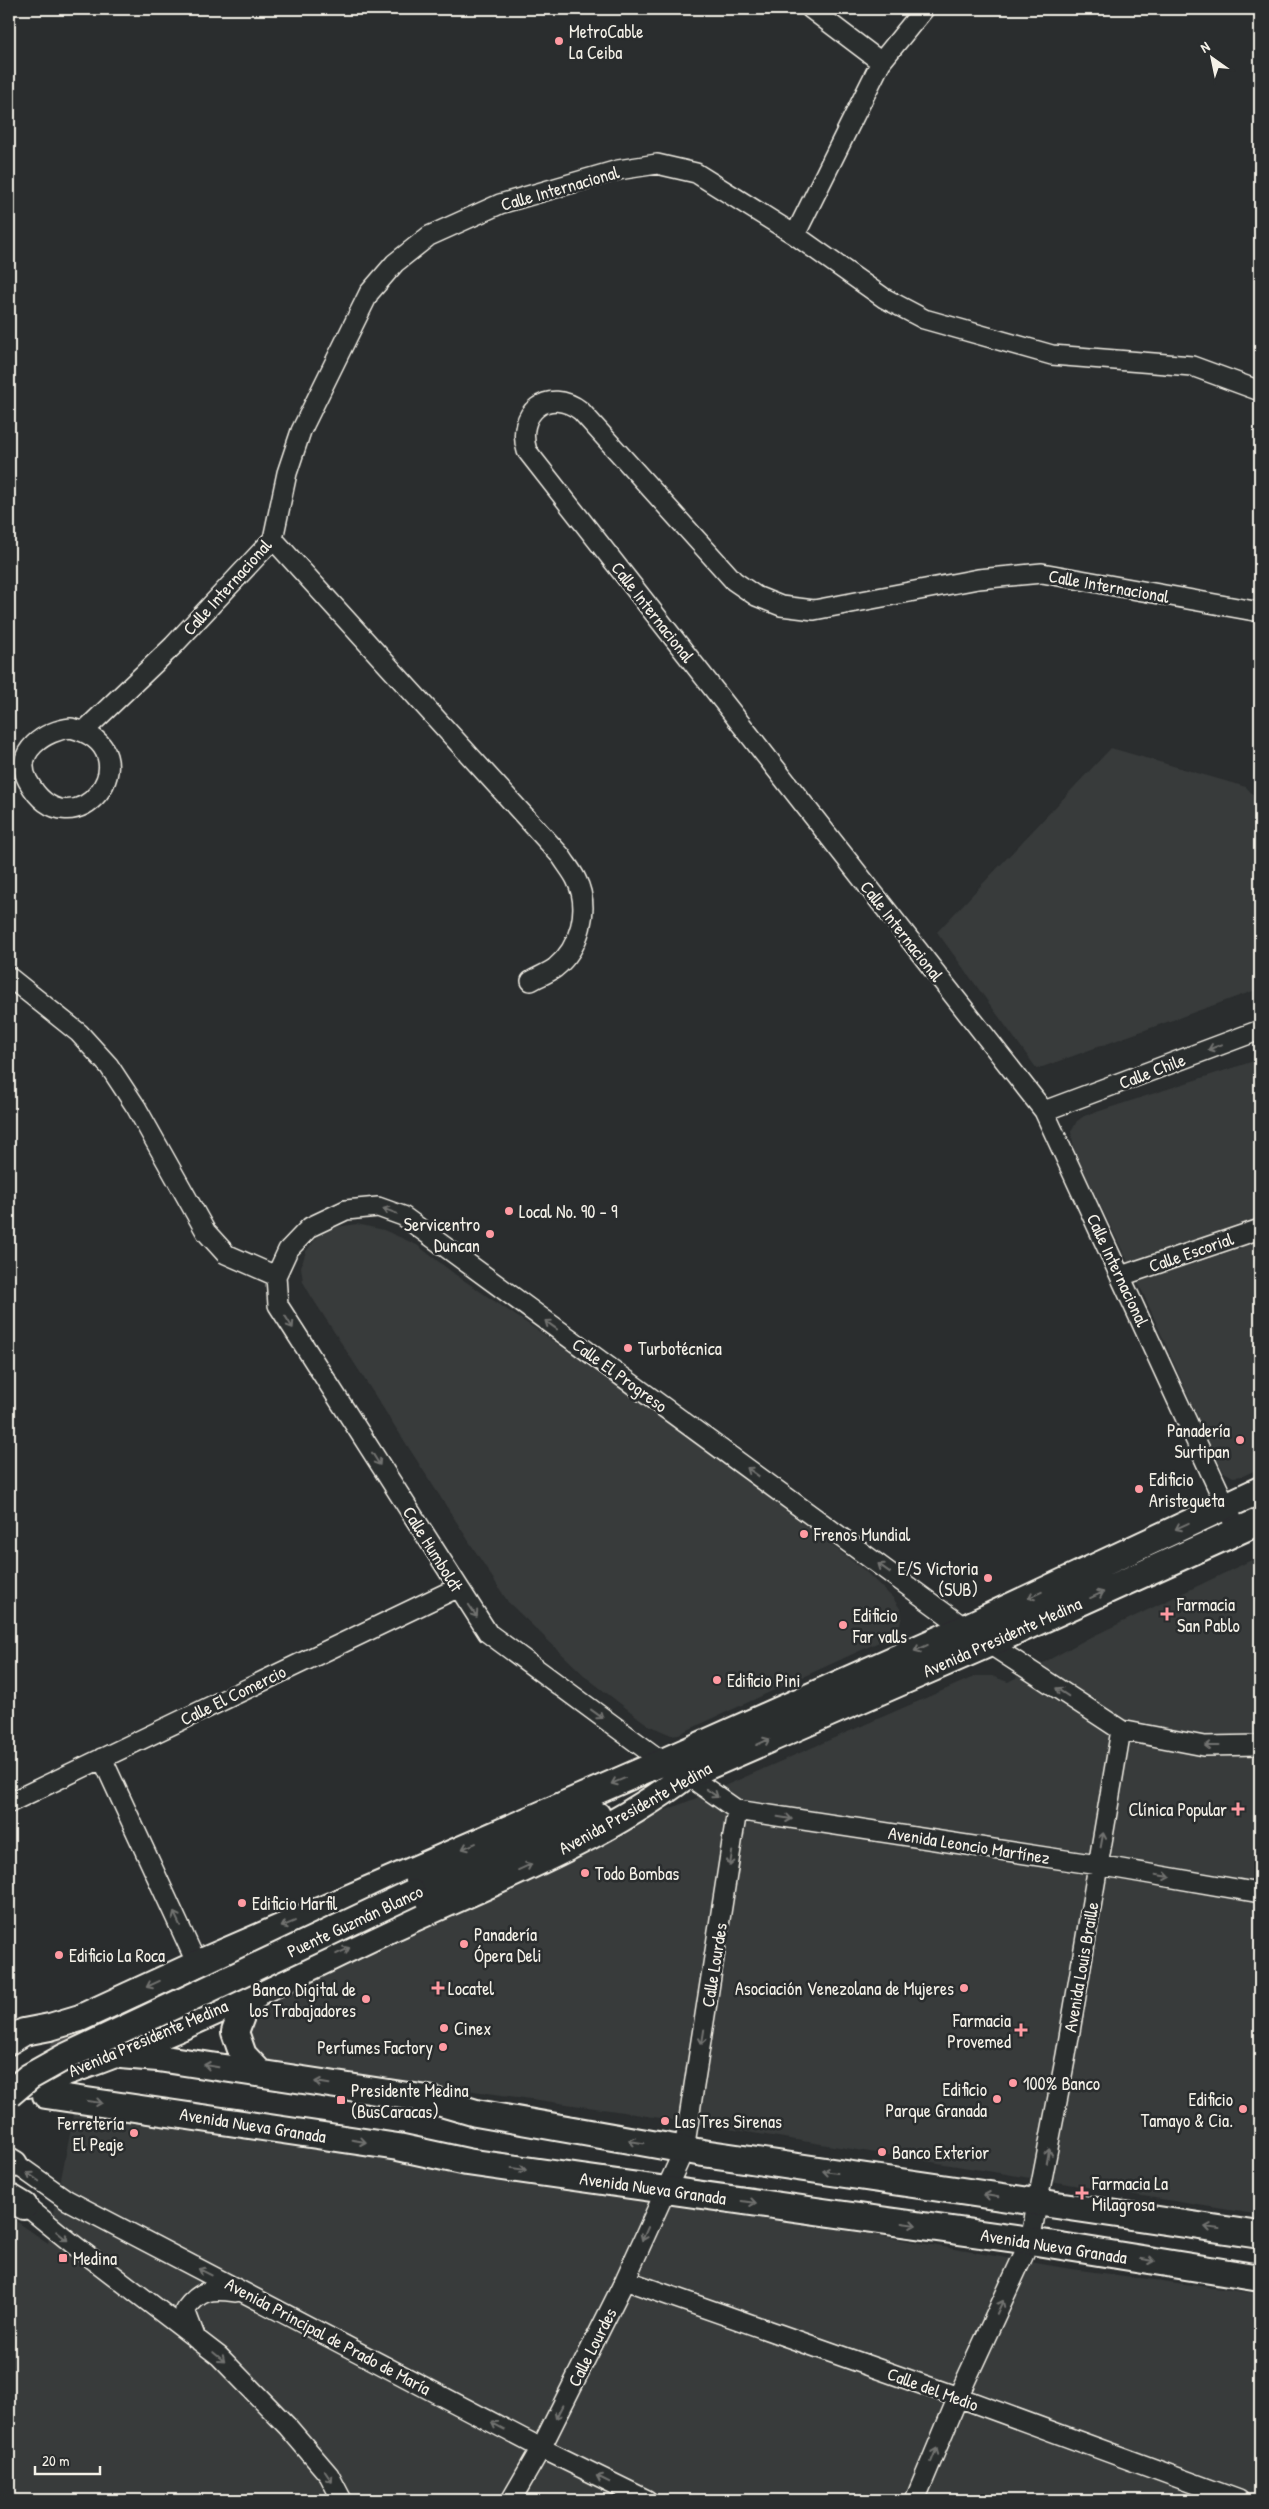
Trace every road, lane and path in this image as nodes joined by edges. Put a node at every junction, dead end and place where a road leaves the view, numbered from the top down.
1 (811, 9) edge
2 (924, 9) edge
3 (881, 62) junction
4 (795, 235) junction
5 (1260, 391) edge
6 (273, 539) junction
7 (1260, 612) edge
8 (84, 731) junction
9 (17, 756) edge
10 (9, 977) edge
11 (531, 981) dead end
12 (1260, 1030) edge
13 (1044, 1111) junction
14 (1260, 1229) edge
15 (276, 1276) junction
16 (1121, 1276) junction
17 (1260, 1490) edge
18 (1226, 1506) junction
19 (1249, 1526) edge
20 (457, 1588) junction
21 (965, 1628) junction
22 (988, 1644) junction
23 (765, 1716) junction
24 (1121, 1730) junction
25 (1260, 1745) edge
26 (102, 1758) junction
27 (663, 1762) junction
28 (687, 1775) junction
29 (9, 1803) edge
30 (737, 1810) junction
31 (1098, 1864) junction
32 (1260, 1893) edge
33 (197, 1964) junction
34 (262, 1989) junction
35 (14, 2034) edge
36 (52, 2041) tunnel mouth
37 (84, 2048) tunnel mouth
38 (115, 2054) junction
39 (260, 2073) junction
40 (23, 2085) edge
41 (9, 2094) edge
42 (684, 2150) junction
43 (10, 2161) edge
44 (666, 2190) junction
45 (14, 2198) edge
46 (1039, 2204) junction
47 (1260, 2235) edge
48 (1030, 2241) junction
49 (1260, 2278) edge
50 (625, 2280) junction
51 (248, 2295) junction
52 (198, 2342) junction
53 (958, 2397) junction
54 (541, 2448) junction
55 (342, 2500) edge
56 (511, 2500) edge
57 (647, 2500) edge
58 (916, 2500) edge
59 (1239, 2500) edge

1 - 3 street
2 - 3 street
3 - 4 street
4 - 5 street, Calle Internacional
4 - 6 street, Calle Internacional
6 - 8 street, Calle Internacional
6 - 11 street
7 - 13 street, Calle Internacional
8 - 9 street
8 - 9 street
10 - 15 street
12 -> 13 street, Calle Chile
13 - 16 street, Calle Internacional
14 - 16 street, Calle Escorial
15 -> 20 street, Calle Humboldt
21 -> 15 street, Calle El Progreso
16 - 18 street, Calle Internacional
17 - 18 street, Avenida Presidente Medina
18 - 19 street, Calle Internacional
18 -> 21 street, Avenida Presidente Medina
22 -> 19 street, Avenida Presidente Medina
20 - 26 street, Calle El Comercio
20 -> 27 street, Calle Humboldt
21 - 22 street, Calle El Progreso
21 -> 23 street, Avenida Presidente Medina
24 -> 22 street, Calle El Progreso
28 -> 22 street, Avenida Presidente Medina
23 - 27 street, Avenida Presidente Medina
23 - 28 street
25 -> 24 street
31 -> 24 street, Avenida Louis Braille
26 - 29 street, Calle El Comercio
33 -> 26 street
27 - 28 street, Calle Humboldt
27 -> 33 street, Avenida Presidente Medina
28 -> 30 street, Avenida Leoncio Martínez
34 -> 28 street, Avenida Presidente Medina
28 - 40 street, Puente Guzmán Blanco, bridge
30 -> 31 street, Avenida Leoncio Martínez
30 -> 42 street, Calle Lourdes
31 -> 32 street, Avenida Leoncio Martínez
46 -> 31 street, Avenida Louis Braille
33 -> 35 street, Avenida Presidente Medina
34 - 38 street, Avenida Presidente Medina
34 - 39 street
35 - 36 street
37 - 38 street
39 -> 38 street
38 - 40 street, Avenida Presidente Medina
42 -> 39 street
40 - 41 street, Puente Guzmán Blanco, bridge
40 -> 44 street, Avenida Nueva Granada
42 - 44 street, Calle Lourdes
46 -> 42 street
51 -> 43 street, Avenida Principal de Prado de María
44 -> 48 street, Avenida Nueva Granada
44 -> 50 street, Calle Lourdes
45 -> 52 street
47 -> 46 street
46 - 48 street, Avenida Louis Braille
48 -> 49 street, Avenida Nueva Granada
53 -> 48 street
50 - 53 street, Calle del Medio
50 -> 54 street, Calle Lourdes
51 - 52 street
54 -> 51 street, Avenida Principal de Prado de María
52 -> 55 street
58 -> 53 street
53 - 59 street, Calle del Medio
54 - 56 street, Calle Lourdes
57 -> 54 street, Avenida Principal de Prado de María

